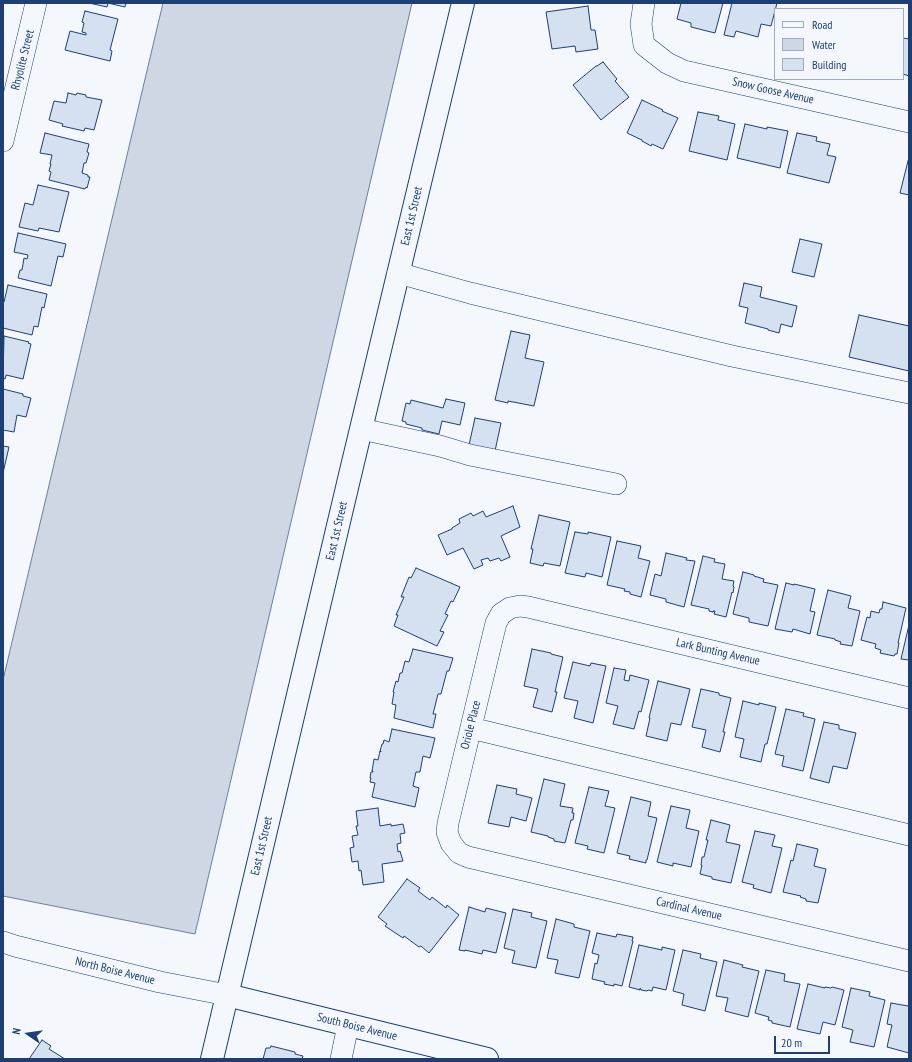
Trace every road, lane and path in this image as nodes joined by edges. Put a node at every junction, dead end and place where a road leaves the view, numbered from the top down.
1 (36, 3) edge
2 (463, 3) edge
3 (644, 3) edge
4 (909, 122) edge
5 (3, 141) edge
6 (398, 273) junction
7 (909, 393) edge
8 (361, 429) junction
9 (616, 484) dead end
10 (528, 606) joint
11 (909, 698) edge
12 (471, 728) junction
13 (909, 835) edge
14 (468, 857) joint
15 (3, 942) edge
16 (909, 961) edge
17 (227, 995) junction
18 (348, 1025) junction
19 (212, 1059) edge
20 (341, 1059) edge
21 (487, 1059) edge

1 - 5 street, Rhyolite Street
2 - 6 main road, East 1st Street
3 - 4 street, Snow Goose Avenue
6 - 7 street
6 - 8 main road, East 1st Street
8 - 9 street
8 - 17 main road, East 1st Street
10 - 11 street, Lark Bunting Avenue
10 - 12 street, Oriole Place
12 - 13 street
12 - 14 street, Oriole Place
14 - 16 street, Cardinal Avenue
15 - 17 street, North Boise Avenue
17 - 18 main road, South Boise Avenue
17 - 19 main road, East 1st Street
18 - 20 street
18 - 21 main road, South Boise Avenue

